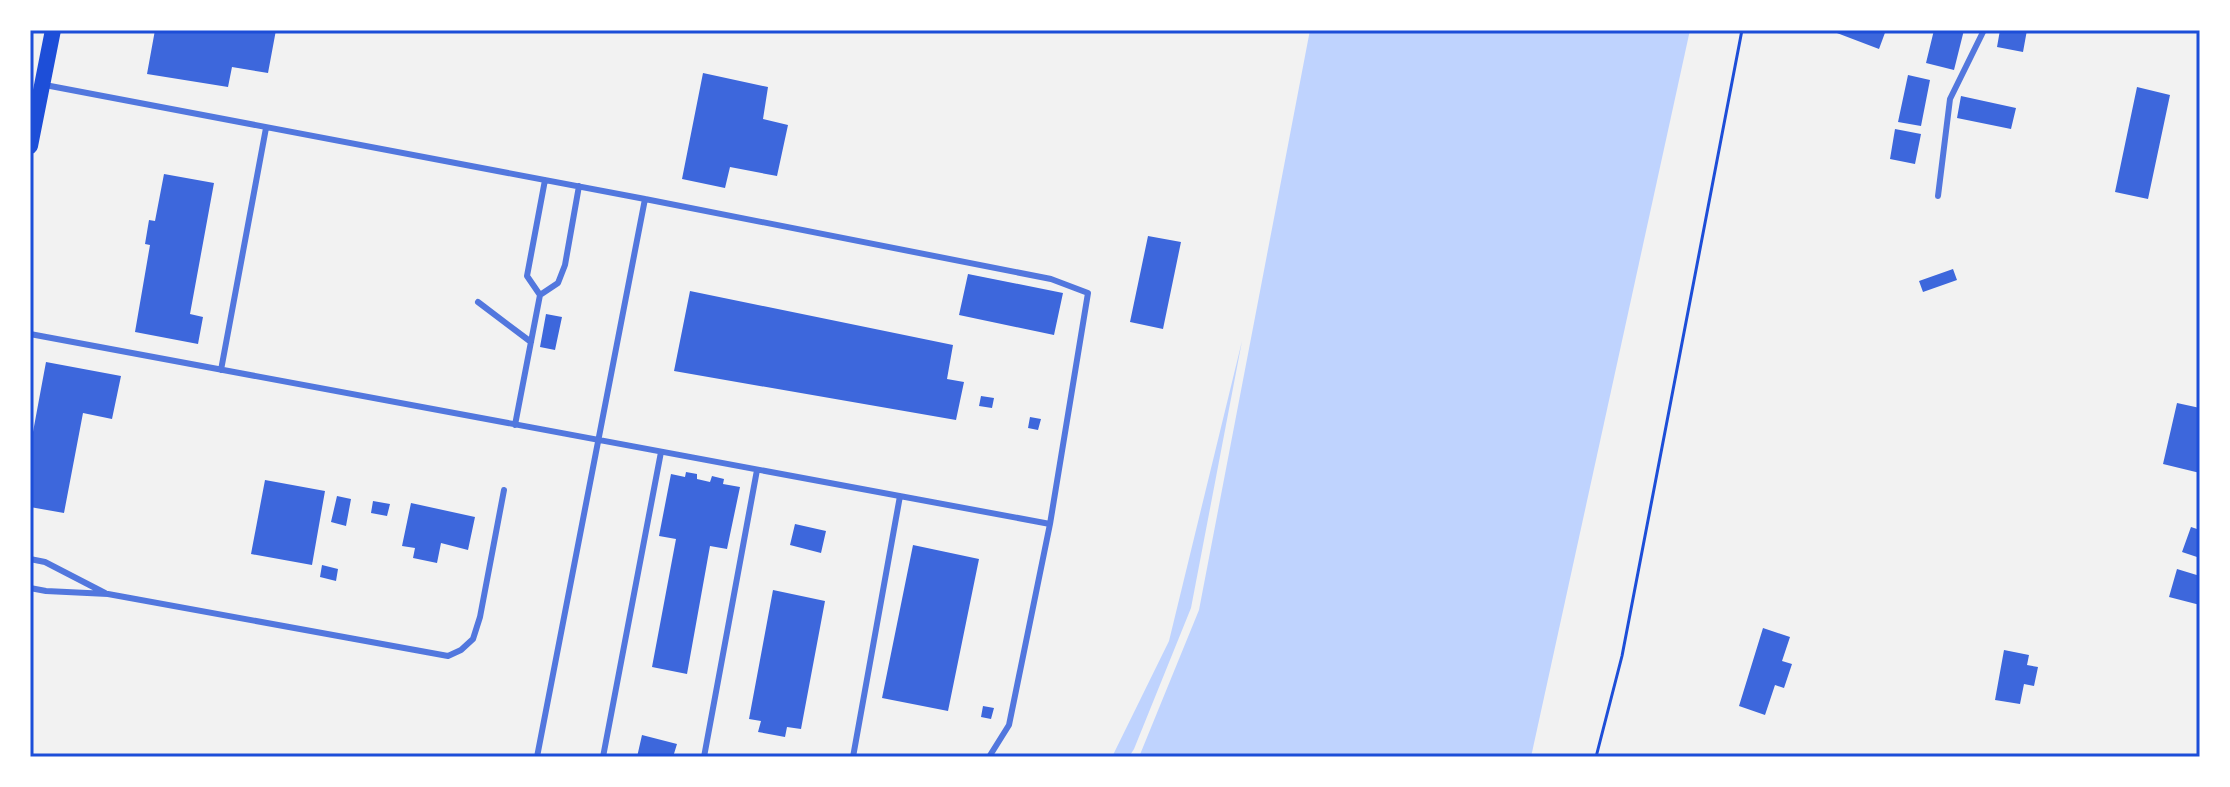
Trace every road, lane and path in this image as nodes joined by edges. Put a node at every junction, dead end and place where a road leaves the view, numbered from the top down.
1 (53, 30) edge
2 (1742, 30) edge
3 (1984, 30) edge
4 (42, 84) junction
5 (266, 128) junction
6 (30, 146) edge
7 (545, 180) junction
8 (579, 186) junction
9 (1938, 196) dead end
10 (645, 199) junction
11 (540, 295) junction
12 (478, 302) dead end
13 (30, 334) edge
14 (531, 342) junction
15 (221, 370) junction
16 (515, 425) junction
17 (598, 440) junction
18 (661, 452) junction
19 (757, 470) junction
20 (504, 490) dead end
21 (900, 496) junction
22 (1050, 524) junction
23 (30, 559) edge
24 (30, 588) edge
25 (108, 594) junction
26 (537, 757) edge
27 (603, 757) edge
28 (704, 757) edge
29 (853, 757) edge
30 (989, 757) edge
31 (1596, 757) edge

1 - 4 main road
2 - 31 path
3 - 9 lane
4 - 5 lane
4 - 6 main road
5 - 7 lane
5 - 15 lane
7 - 8 lane
7 - 11 lane
8 - 10 lane
8 - 11 lane
10 - 17 lane
10 - 22 lane
11 - 14 lane
12 - 14 lane
13 - 15 lane
14 - 16 lane
15 - 16 lane
16 - 17 lane
17 - 18 lane
17 - 26 lane
18 - 19 lane
18 - 27 lane
19 - 21 lane
19 - 28 lane
20 - 25 lane
21 - 22 lane
21 - 29 lane
22 - 30 lane
23 - 25 lane
24 - 25 lane

